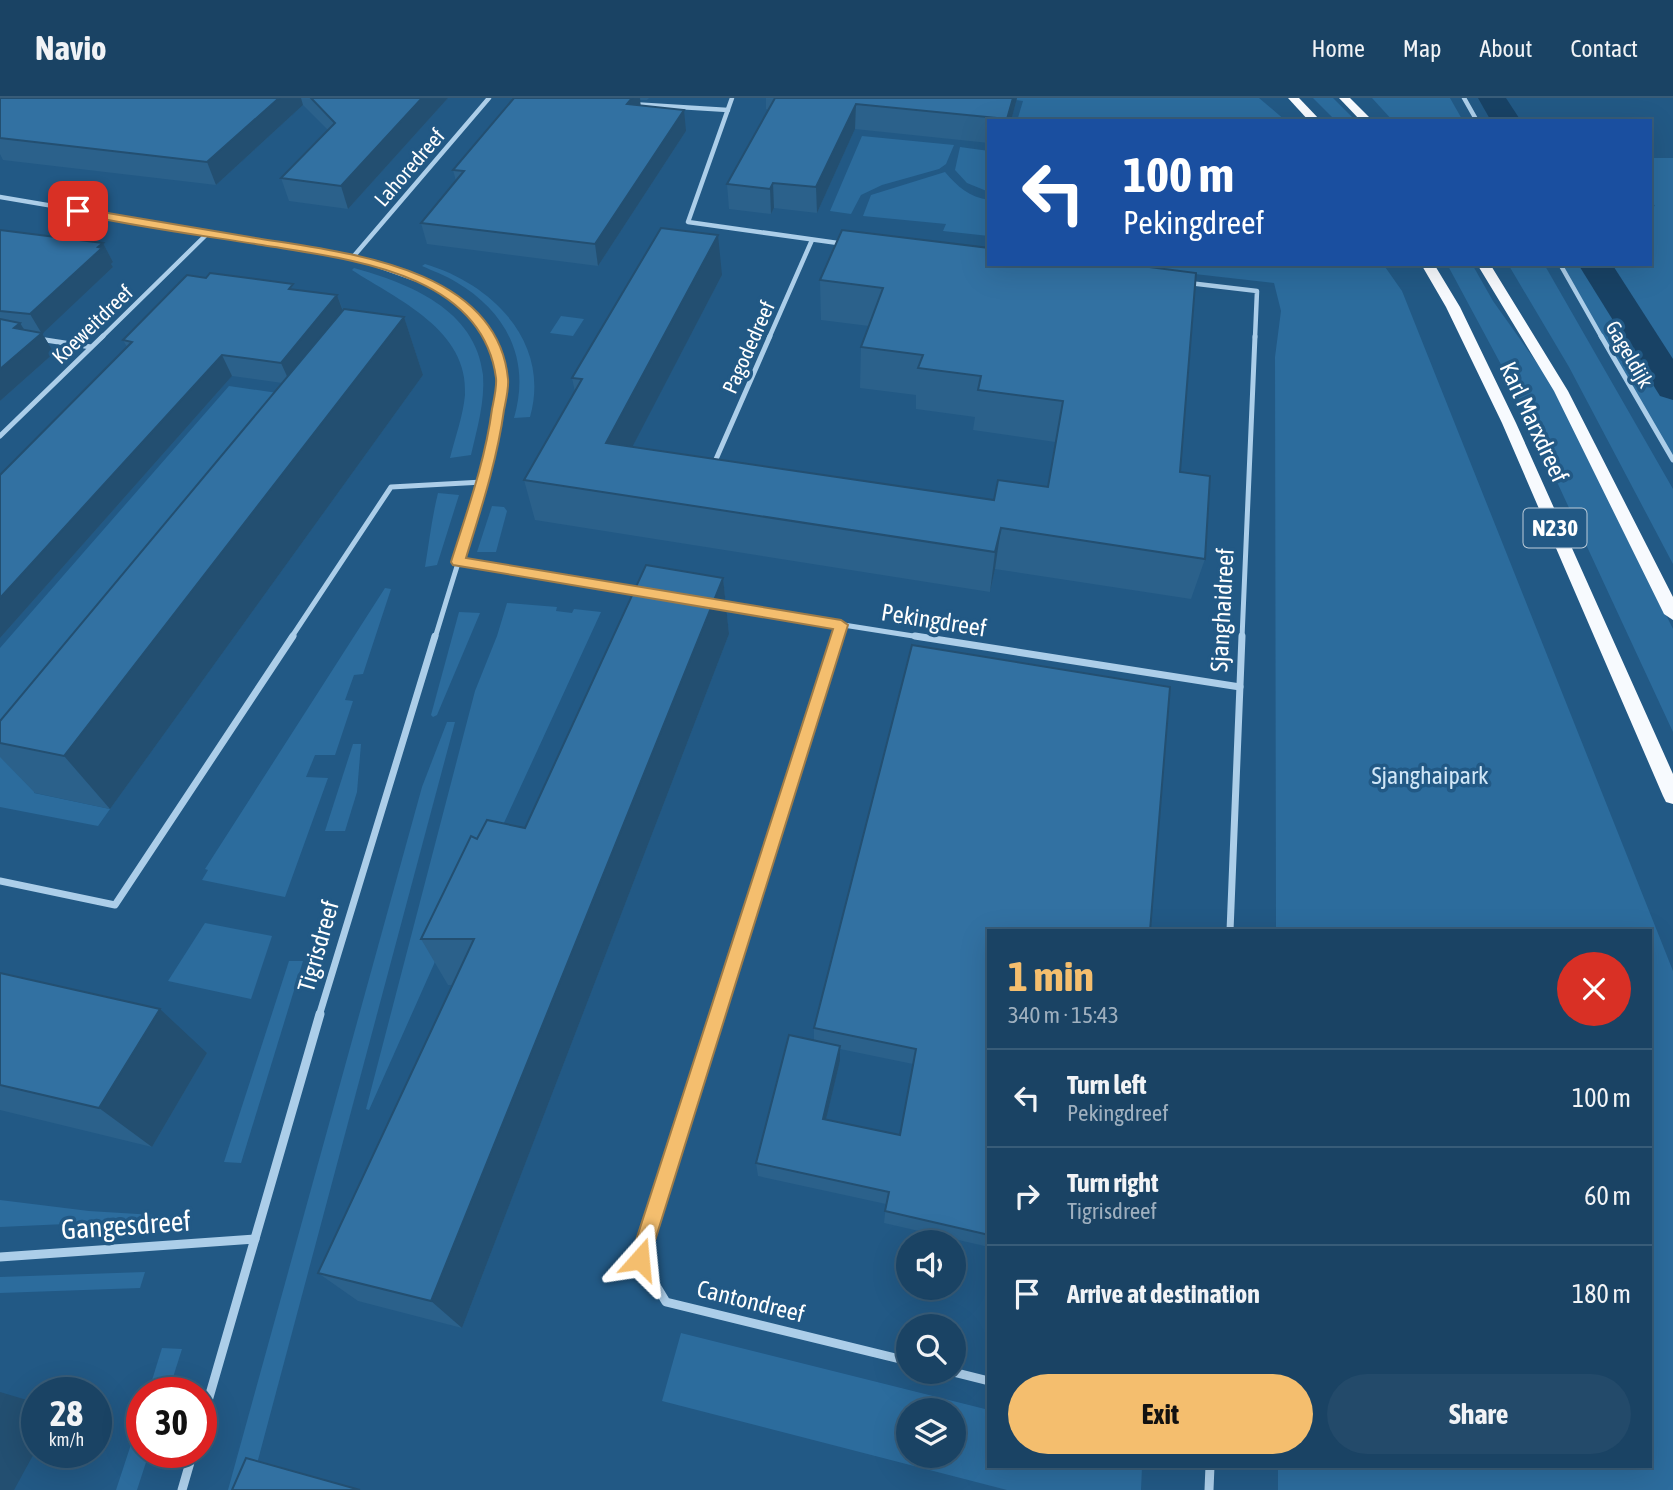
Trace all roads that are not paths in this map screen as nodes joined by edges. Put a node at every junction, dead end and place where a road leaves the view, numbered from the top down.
1 (489, 98) edge
2 (732, 98) edge
3 (1293, 98) edge
4 (1344, 98) edge
5 (1464, 98) edge
6 (618, 103) edge
7 (728, 110) junction
8 (1314, 119) edge
9 (1366, 119) edge
10 (1476, 119) edge
11 (0, 197) edge
12 (207, 234) junction
13 (812, 240) junction
14 (858, 245) edge
15 (353, 257) junction
16 (1428, 266) edge
17 (1484, 266) edge
18 (1561, 266) edge
19 (1188, 283) edge
20 (26, 337) edge
21 (91, 347) junction
22 (0, 436) edge
23 (1673, 460) edge
24 (713, 466) edge
25 (483, 482) junction
26 (458, 562) junction
27 (649, 594) edge
28 (704, 603) edge
29 (1673, 614) edge
30 (841, 625) junction
31 (1240, 687) junction
32 (1673, 796) edge
33 (0, 881) edge
34 (1230, 929) edge
35 (255, 1240) junction
36 (0, 1257) edge
37 (896, 1358) edge
38 (966, 1375) edge
39 (215, 1377) edge
40 (987, 1380) edge
41 (188, 1468) edge
42 (1210, 1468) edge
43 (182, 1490) edge
44 (1209, 1490) edge

1 - 15 street, Lahoredreef
2 - 7 street
3 - 8 highway
4 - 9 highway
5 - 10 street
6 - 7 street
7 - 13 street
11 - 12 street, Tigrisdreef
12 - 15 street, Tigrisdreef
12 - 21 street, Koeweitdreef
13 - 14 street
13 - 24 street, Pagodedreef
15 - 25 street, Tigrisdreef
16 - 32 highway, Karl Marxdreef / N230
17 - 29 highway, Karl Marxdreef / N230
18 - 23 street, Gageldijk
19 - 31 street, Sjanghaidreef
20 - 21 street
21 - 22 street, Koeweitdreef
25 - 26 street, Tigrisdreef
25 - 33 street
26 - 27 street
26 - 35 street, Tigrisdreef
28 - 30 street, Pekingdreef
30 - 31 street, Pekingdreef
30 - 37 street, Cantondreef
31 - 34 street, Sjanghaidreef
35 - 36 street, Gangesdreef
35 - 39 street, Tigrisdreef
38 - 40 street
41 - 43 street
42 - 44 street

